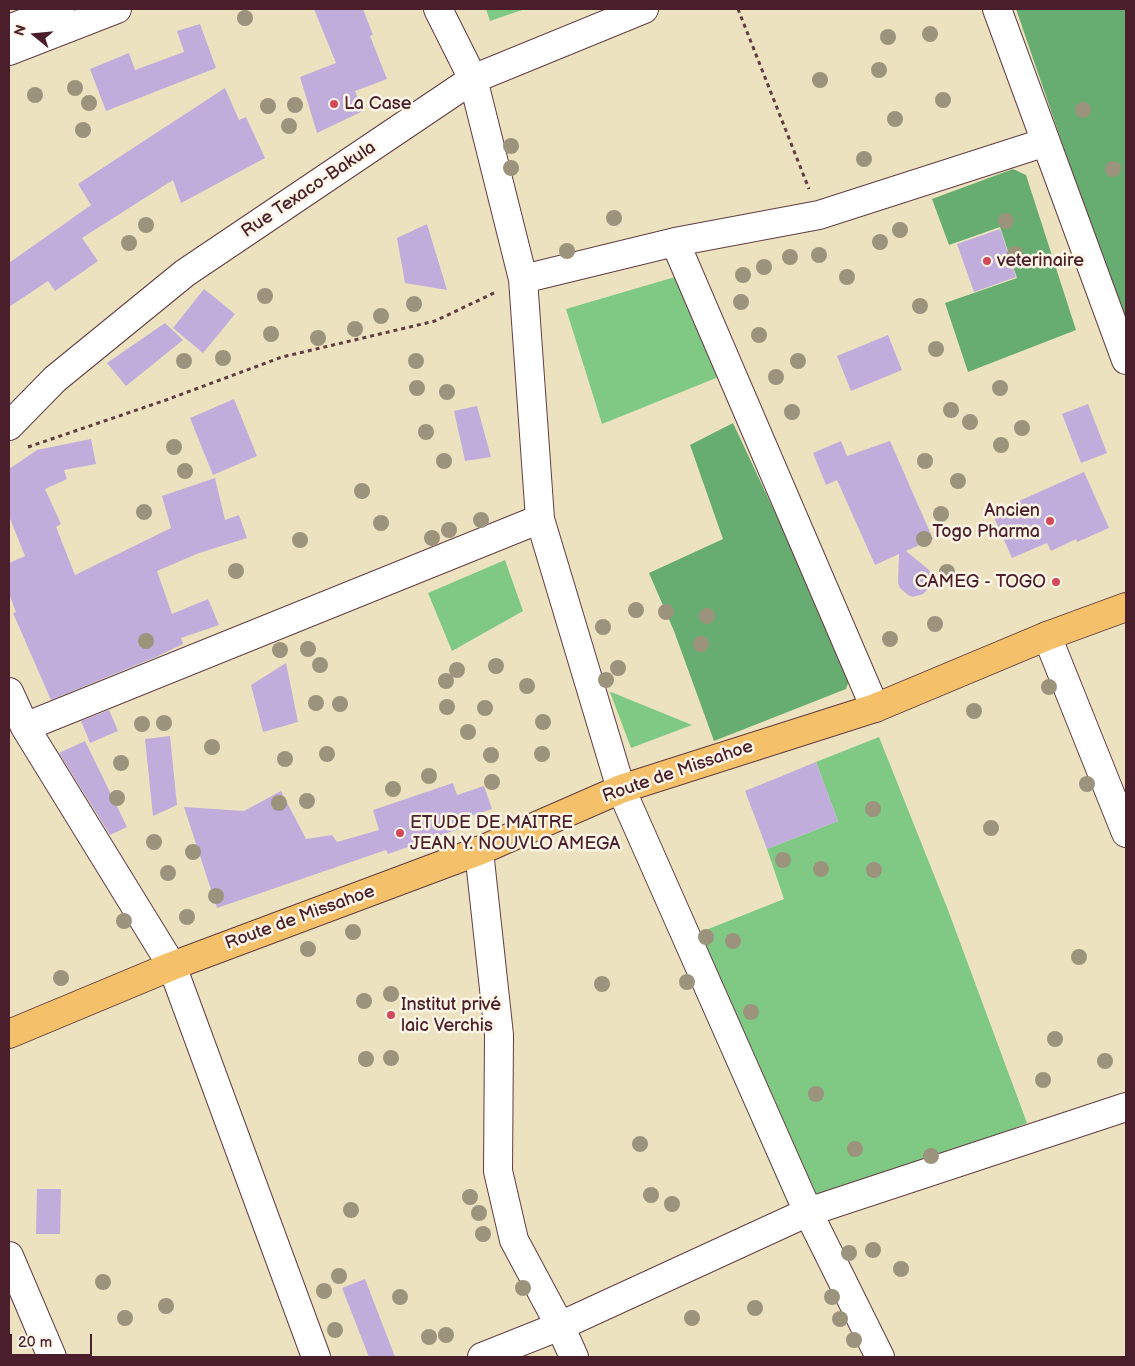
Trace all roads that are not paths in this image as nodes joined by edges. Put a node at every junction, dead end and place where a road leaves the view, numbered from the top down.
1 (60, 9) edge
2 (117, 9) edge
3 (438, 9) edge
4 (644, 9) edge
5 (997, 9) edge
6 (9, 29) edge
7 (9, 51) edge
8 (473, 79) junction
9 (1046, 142) junction
10 (675, 242) junction
11 (524, 279) junction
12 (1126, 360) edge
13 (9, 426) edge
14 (540, 518) junction
15 (1126, 608) edge
16 (1047, 636) junction
17 (9, 692) edge
18 (875, 708) junction
19 (25, 727) junction
20 (621, 789) junction
21 (1126, 833) edge
22 (479, 852) junction
23 (172, 966) junction
24 (9, 1034) edge
25 (1126, 1107) edge
26 (808, 1212) junction
27 (9, 1256) edge
28 (560, 1326) junction
29 (52, 1357) edge
30 (316, 1357) edge
31 (482, 1357) edge
32 (574, 1357) edge
33 (880, 1357) edge

1 - 6 street
2 - 7 street
3 - 8 street
4 - 8 street, Rue Texaco-Bakula
5 - 9 street
8 - 11 street
8 - 13 street, Rue Texaco-Bakula
9 - 10 street
9 - 12 street
10 - 11 street
10 - 18 street
11 - 14 street
14 - 19 street
14 - 20 street
15 - 16 main road, Route de Missahoe
16 - 18 main road, Route de Missahoe
16 - 21 street
17 - 19 street
18 - 20 main road, Route de Missahoe
19 - 23 street
20 - 22 main road, Route de Missahoe
20 - 26 street
22 - 23 main road, Route de Missahoe
22 - 28 street
23 - 24 main road, Route de Missahoe
23 - 30 street
25 - 26 street
26 - 28 street
26 - 33 street
27 - 29 street
28 - 31 street
28 - 32 street

